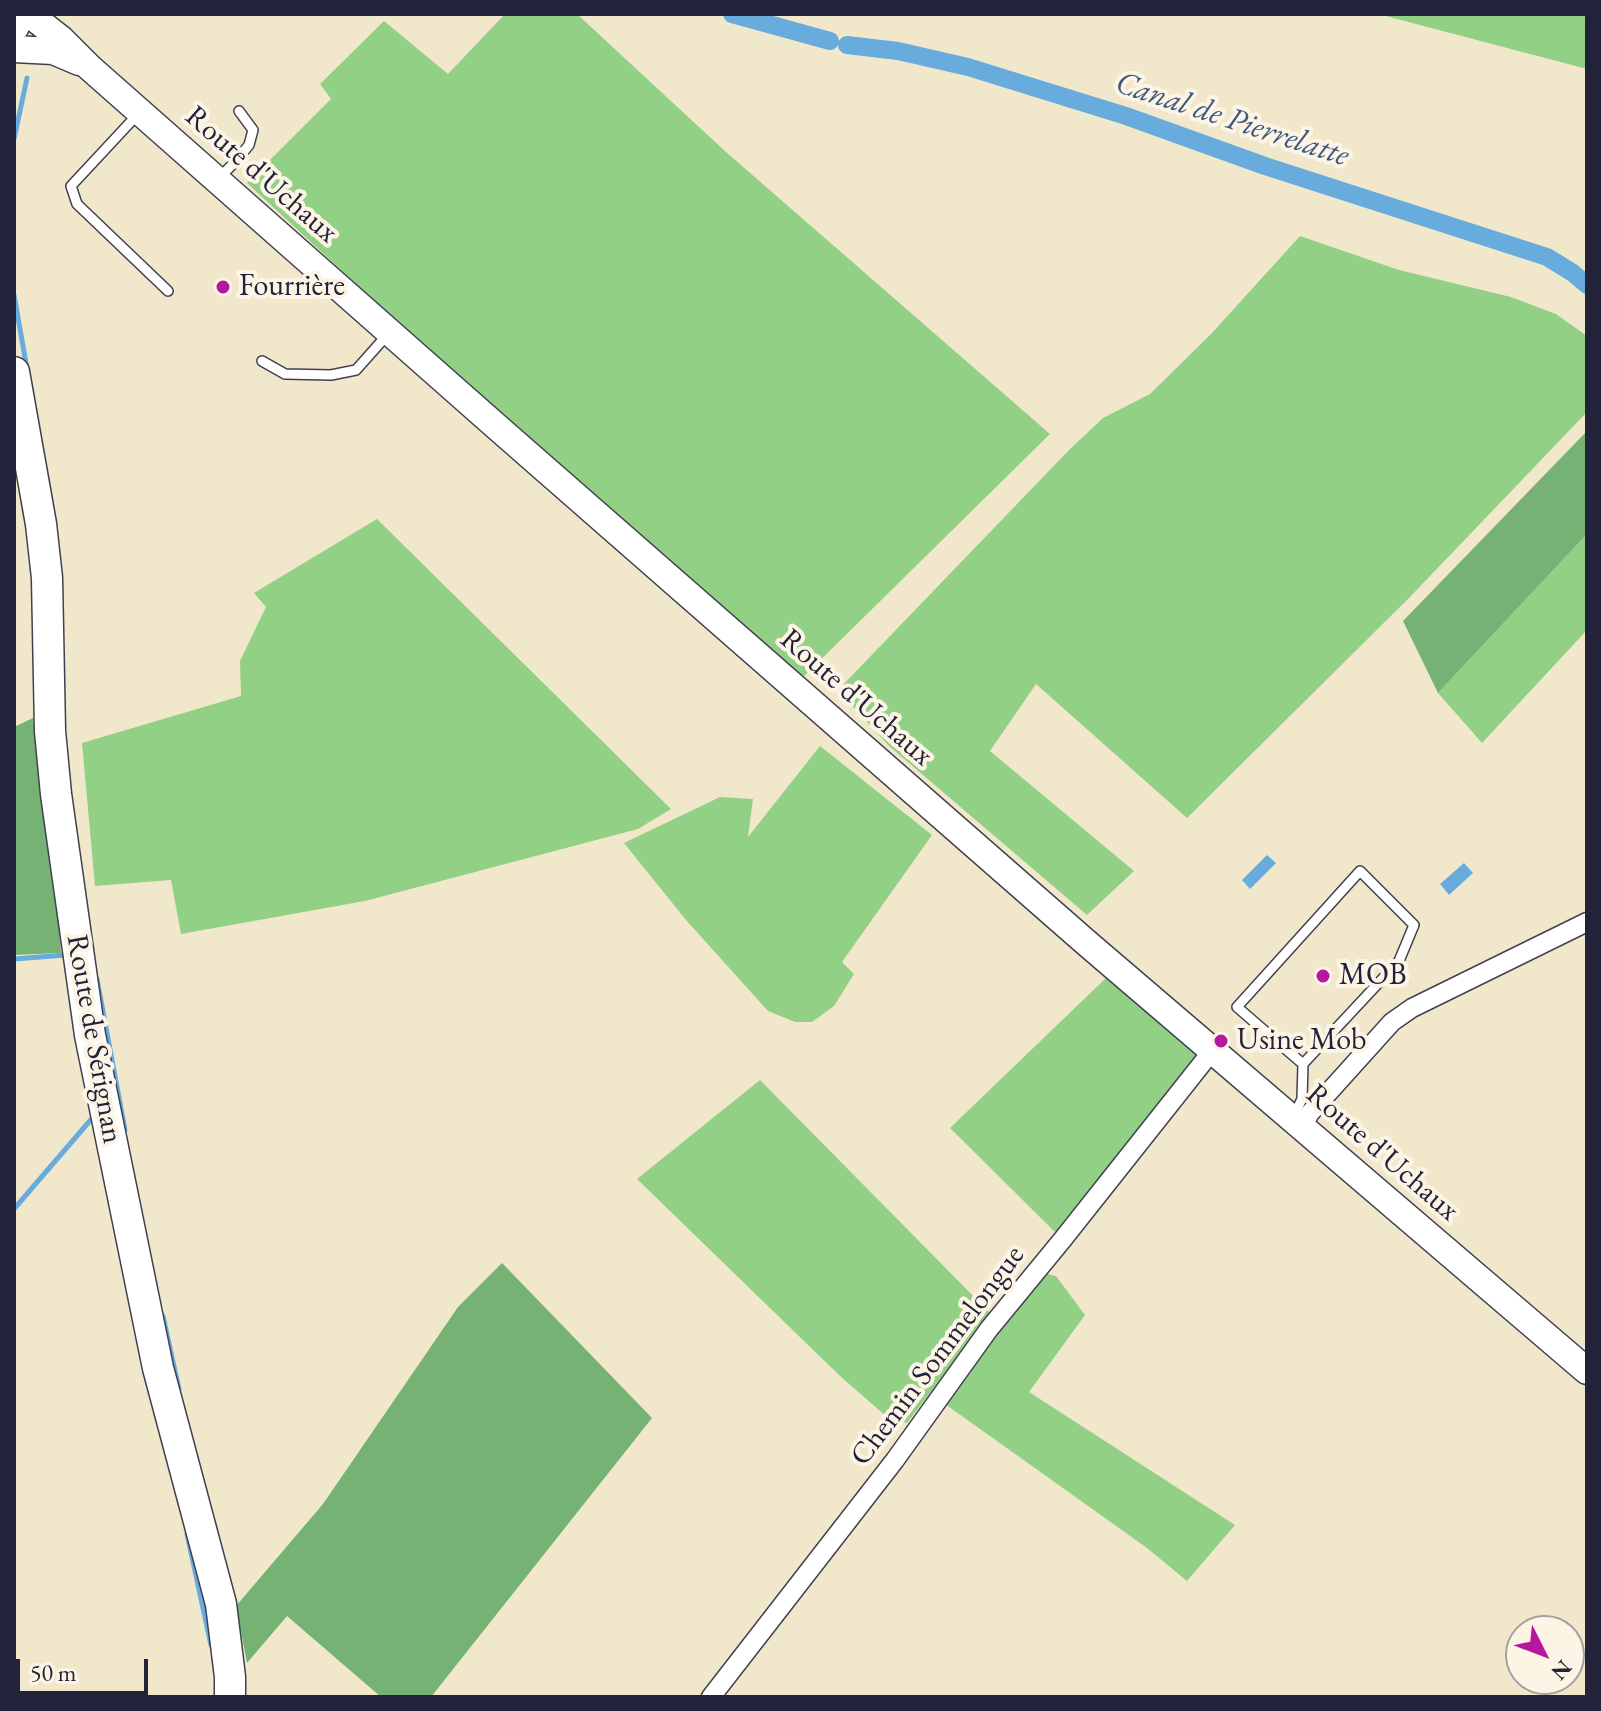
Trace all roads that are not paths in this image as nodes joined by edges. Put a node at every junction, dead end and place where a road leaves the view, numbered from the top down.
1 (16, 14) edge
2 (29, 14) edge
3 (14, 26) edge
4 (14, 49) edge
5 (89, 67) junction
6 (239, 111) dead end
7 (140, 112) junction
8 (218, 179) junction
9 (168, 291) dead end
10 (390, 332) junction
11 (262, 361) dead end
12 (14, 372) edge
13 (1582, 929) edge
14 (1212, 1051) junction
15 (1303, 1064) junction
16 (1297, 1122) junction
17 (1587, 1371) edge
18 (230, 1697) edge
19 (711, 1697) edge

1 - 3 main road
2 - 5 main road, Route d'Uchaux
4 - 5 main road, Route d'Uchaux
5 - 7 main road, Route d'Uchaux
6 - 8 lane
7 - 8 main road, Route d'Uchaux
7 - 9 lane
8 - 10 main road, Route d'Uchaux
10 - 11 lane
10 - 14 main road, Route d'Uchaux
12 - 18 main road, Route de Sérignan
13 - 16 street
14 - 16 main road, Route d'Uchaux
14 - 19 street, Chemin Sommelongue
15 - 15 lane
15 - 16 lane
16 - 17 main road, Route d'Uchaux

